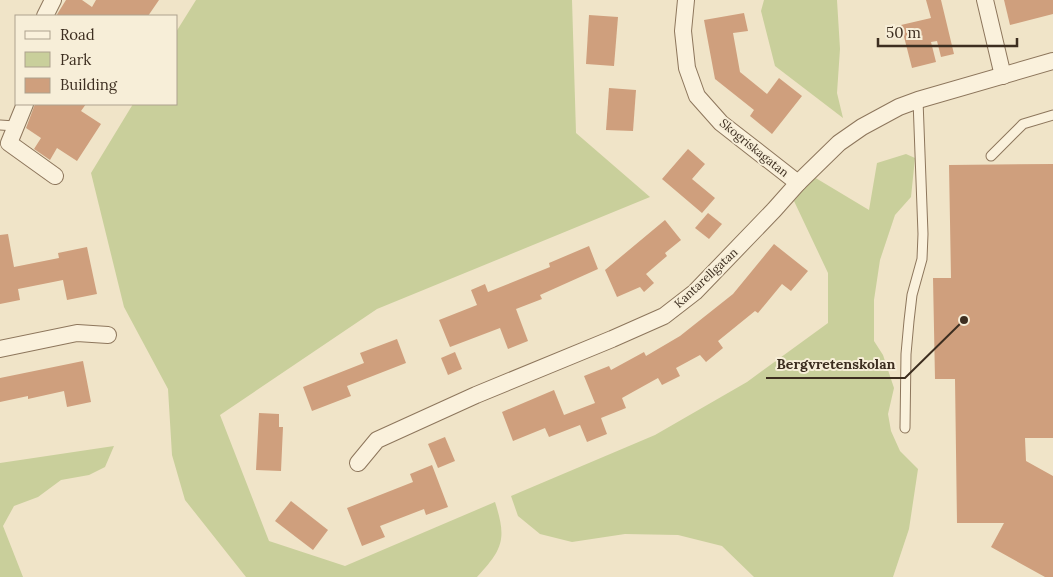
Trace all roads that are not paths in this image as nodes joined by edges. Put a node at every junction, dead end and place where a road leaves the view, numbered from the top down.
1 (53, 0) edge
2 (686, 0) edge
3 (985, 0) edge
4 (46, 15) edge
5 (1053, 61) edge
6 (1003, 76) junction
7 (918, 100) junction
8 (24, 105) edge
9 (1053, 114) edge
10 (8, 125) edge
11 (991, 156) dead end
12 (55, 176) dead end
13 (798, 183) junction
14 (108, 335) dead end
15 (0, 349) edge
16 (905, 428) dead end
17 (358, 463) dead end

1 - 4 street
2 - 13 street, Skogriskagatan
3 - 6 street
5 - 6 street, Kantarellgatan
6 - 7 street, Kantarellgatan
7 - 13 street, Kantarellgatan
7 - 16 lane
8 - 10 street
9 - 11 lane
10 - 12 street
13 - 17 street, Kantarellgatan
14 - 15 street

